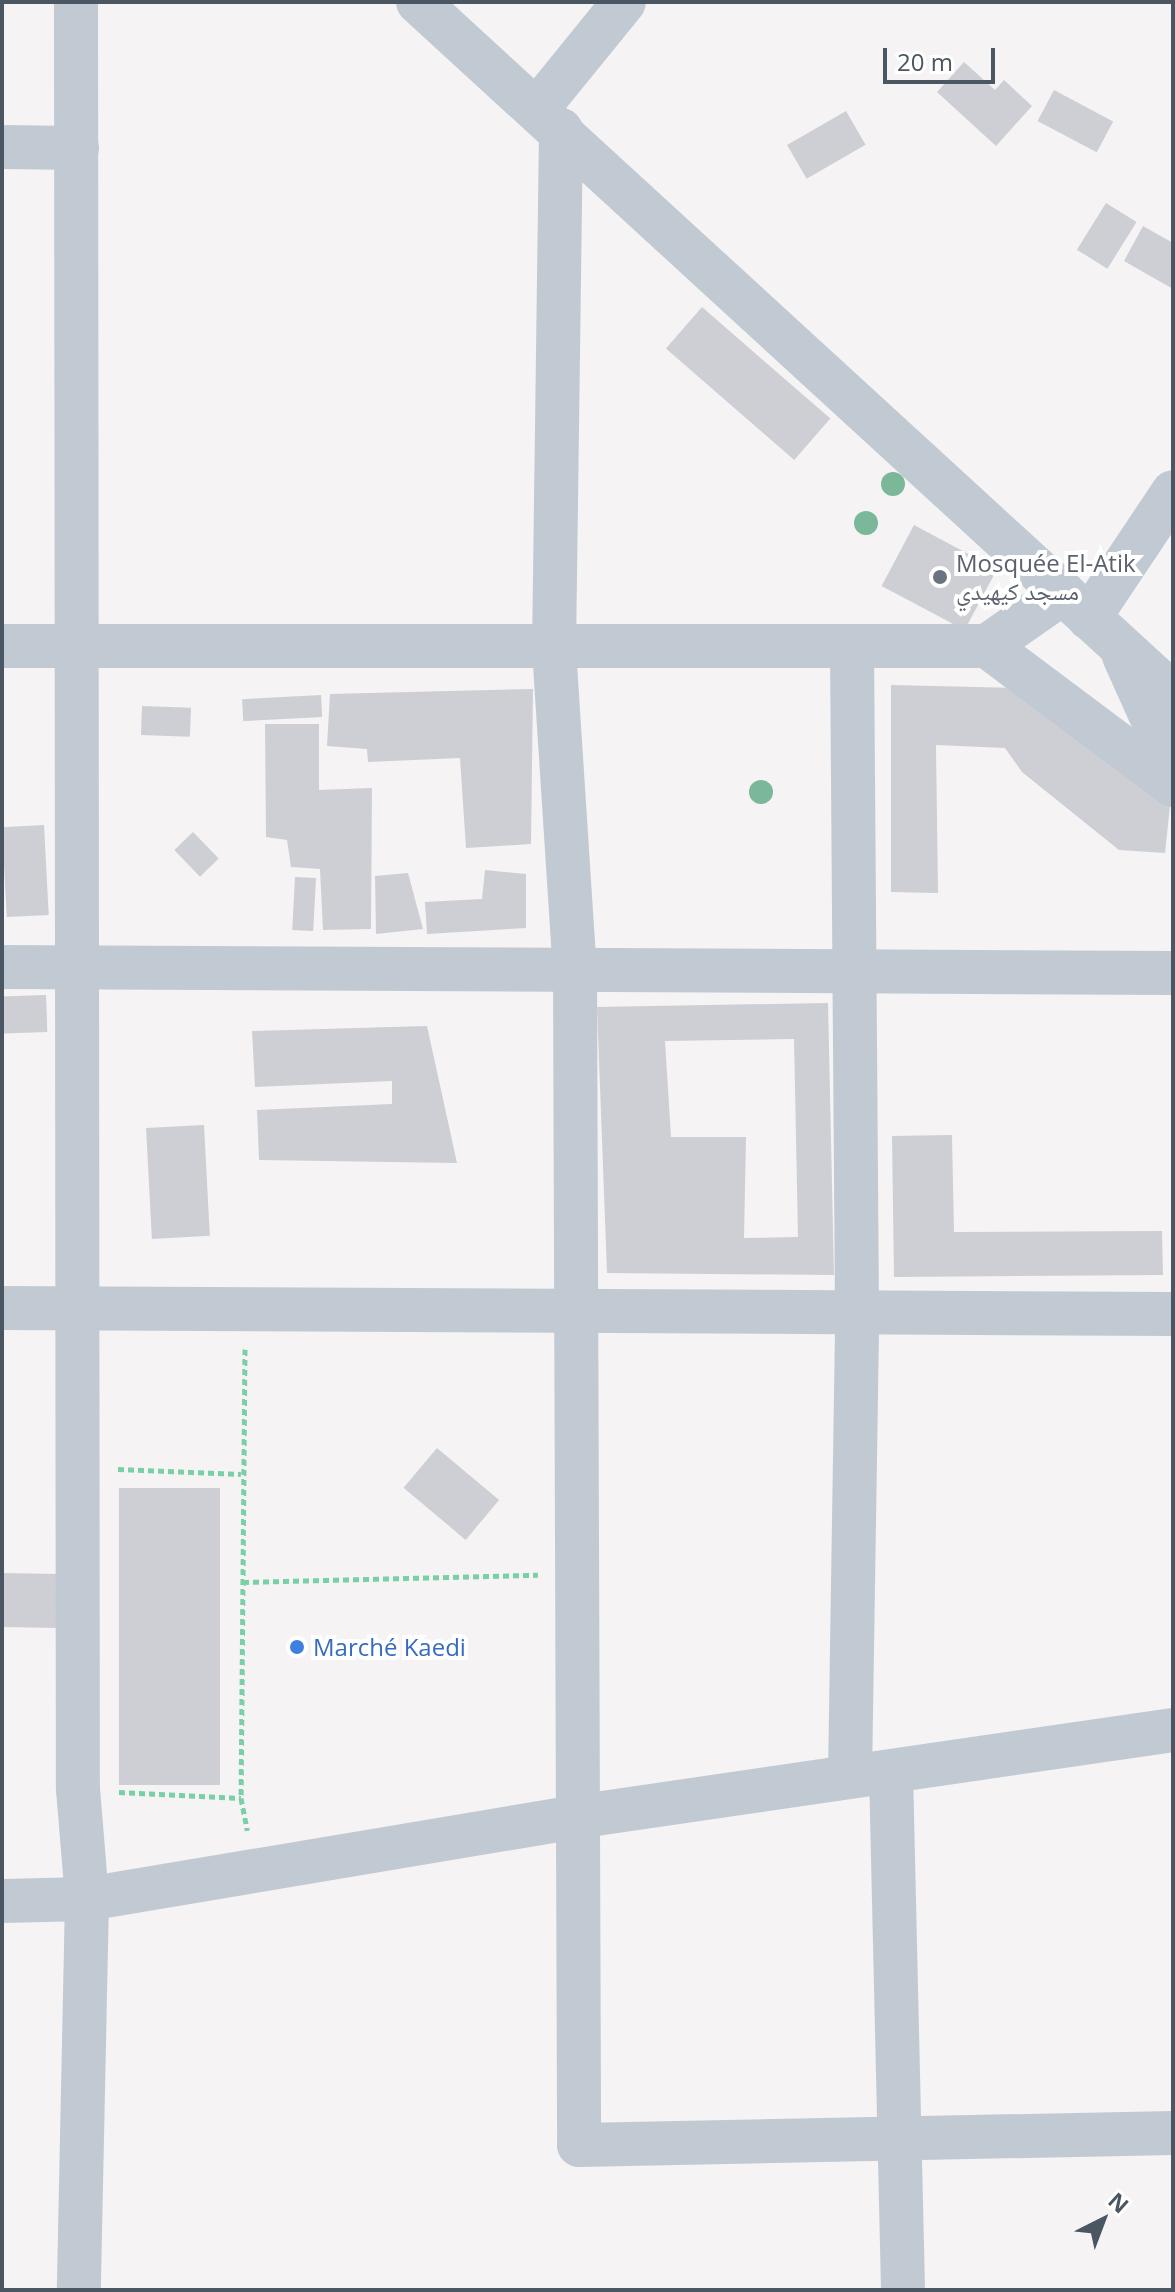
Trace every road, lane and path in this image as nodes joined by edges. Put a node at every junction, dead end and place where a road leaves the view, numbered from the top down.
1 (76, 2) edge
2 (418, 2) edge
3 (624, 2) edge
4 (550, 119) junction
5 (2, 147) edge
6 (77, 148) junction
7 (1173, 492) edge
8 (1091, 619) junction
9 (2, 646) edge
10 (79, 646) junction
11 (852, 646) junction
12 (987, 646) junction
13 (554, 649) junction
14 (1173, 694) edge
15 (1173, 765) edge
16 (1173, 785) edge
17 (2, 967) edge
18 (80, 968) junction
19 (575, 970) junction
20 (855, 972) junction
21 (1173, 973) edge
22 (2, 1308) edge
23 (81, 1308) junction
24 (247, 1311) junction
25 (857, 1311) junction
26 (1173, 1314) edge
27 (576, 1316) junction
28 (80, 1468) junction
29 (241, 1474) junction
30 (577, 1575) junction
31 (243, 1582) junction
32 (1173, 1730) edge
33 (870, 1774) junction
34 (78, 1789) junction
35 (241, 1798) junction
36 (582, 1816) junction
37 (255, 1871) junction
38 (87, 1899) junction
39 (2, 1901) edge
40 (1173, 2133) edge
41 (896, 2139) junction
42 (79, 2290) edge
43 (903, 2290) edge

1 - 6 street
2 - 4 street
3 - 4 street
4 - 8 street
4 - 13 street
5 - 6 street
6 - 10 street
7 - 8 street
8 - 12 street
8 - 14 street
8 - 15 street
9 - 10 street
10 - 13 street
10 - 18 street
11 - 12 street
11 - 13 street
11 - 20 street
12 - 16 street
13 - 19 street
17 - 18 street
18 - 19 street
18 - 23 street
19 - 20 street
19 - 27 street
20 - 21 street
20 - 25 street
22 - 23 street
23 - 24 street
23 - 28 street
24 - 27 street
24 - 29 path
25 - 26 street
25 - 27 street
25 - 33 street
27 - 30 street
28 - 29 path
28 - 34 street
29 - 31 path
30 - 31 path
30 - 36 street
31 - 35 path
32 - 33 street
33 - 36 street
33 - 41 street
34 - 35 path
34 - 38 street
35 - 37 path
36 - 37 street
36 - 41 street
37 - 38 street
38 - 39 street
38 - 42 street
40 - 41 street
41 - 43 street

